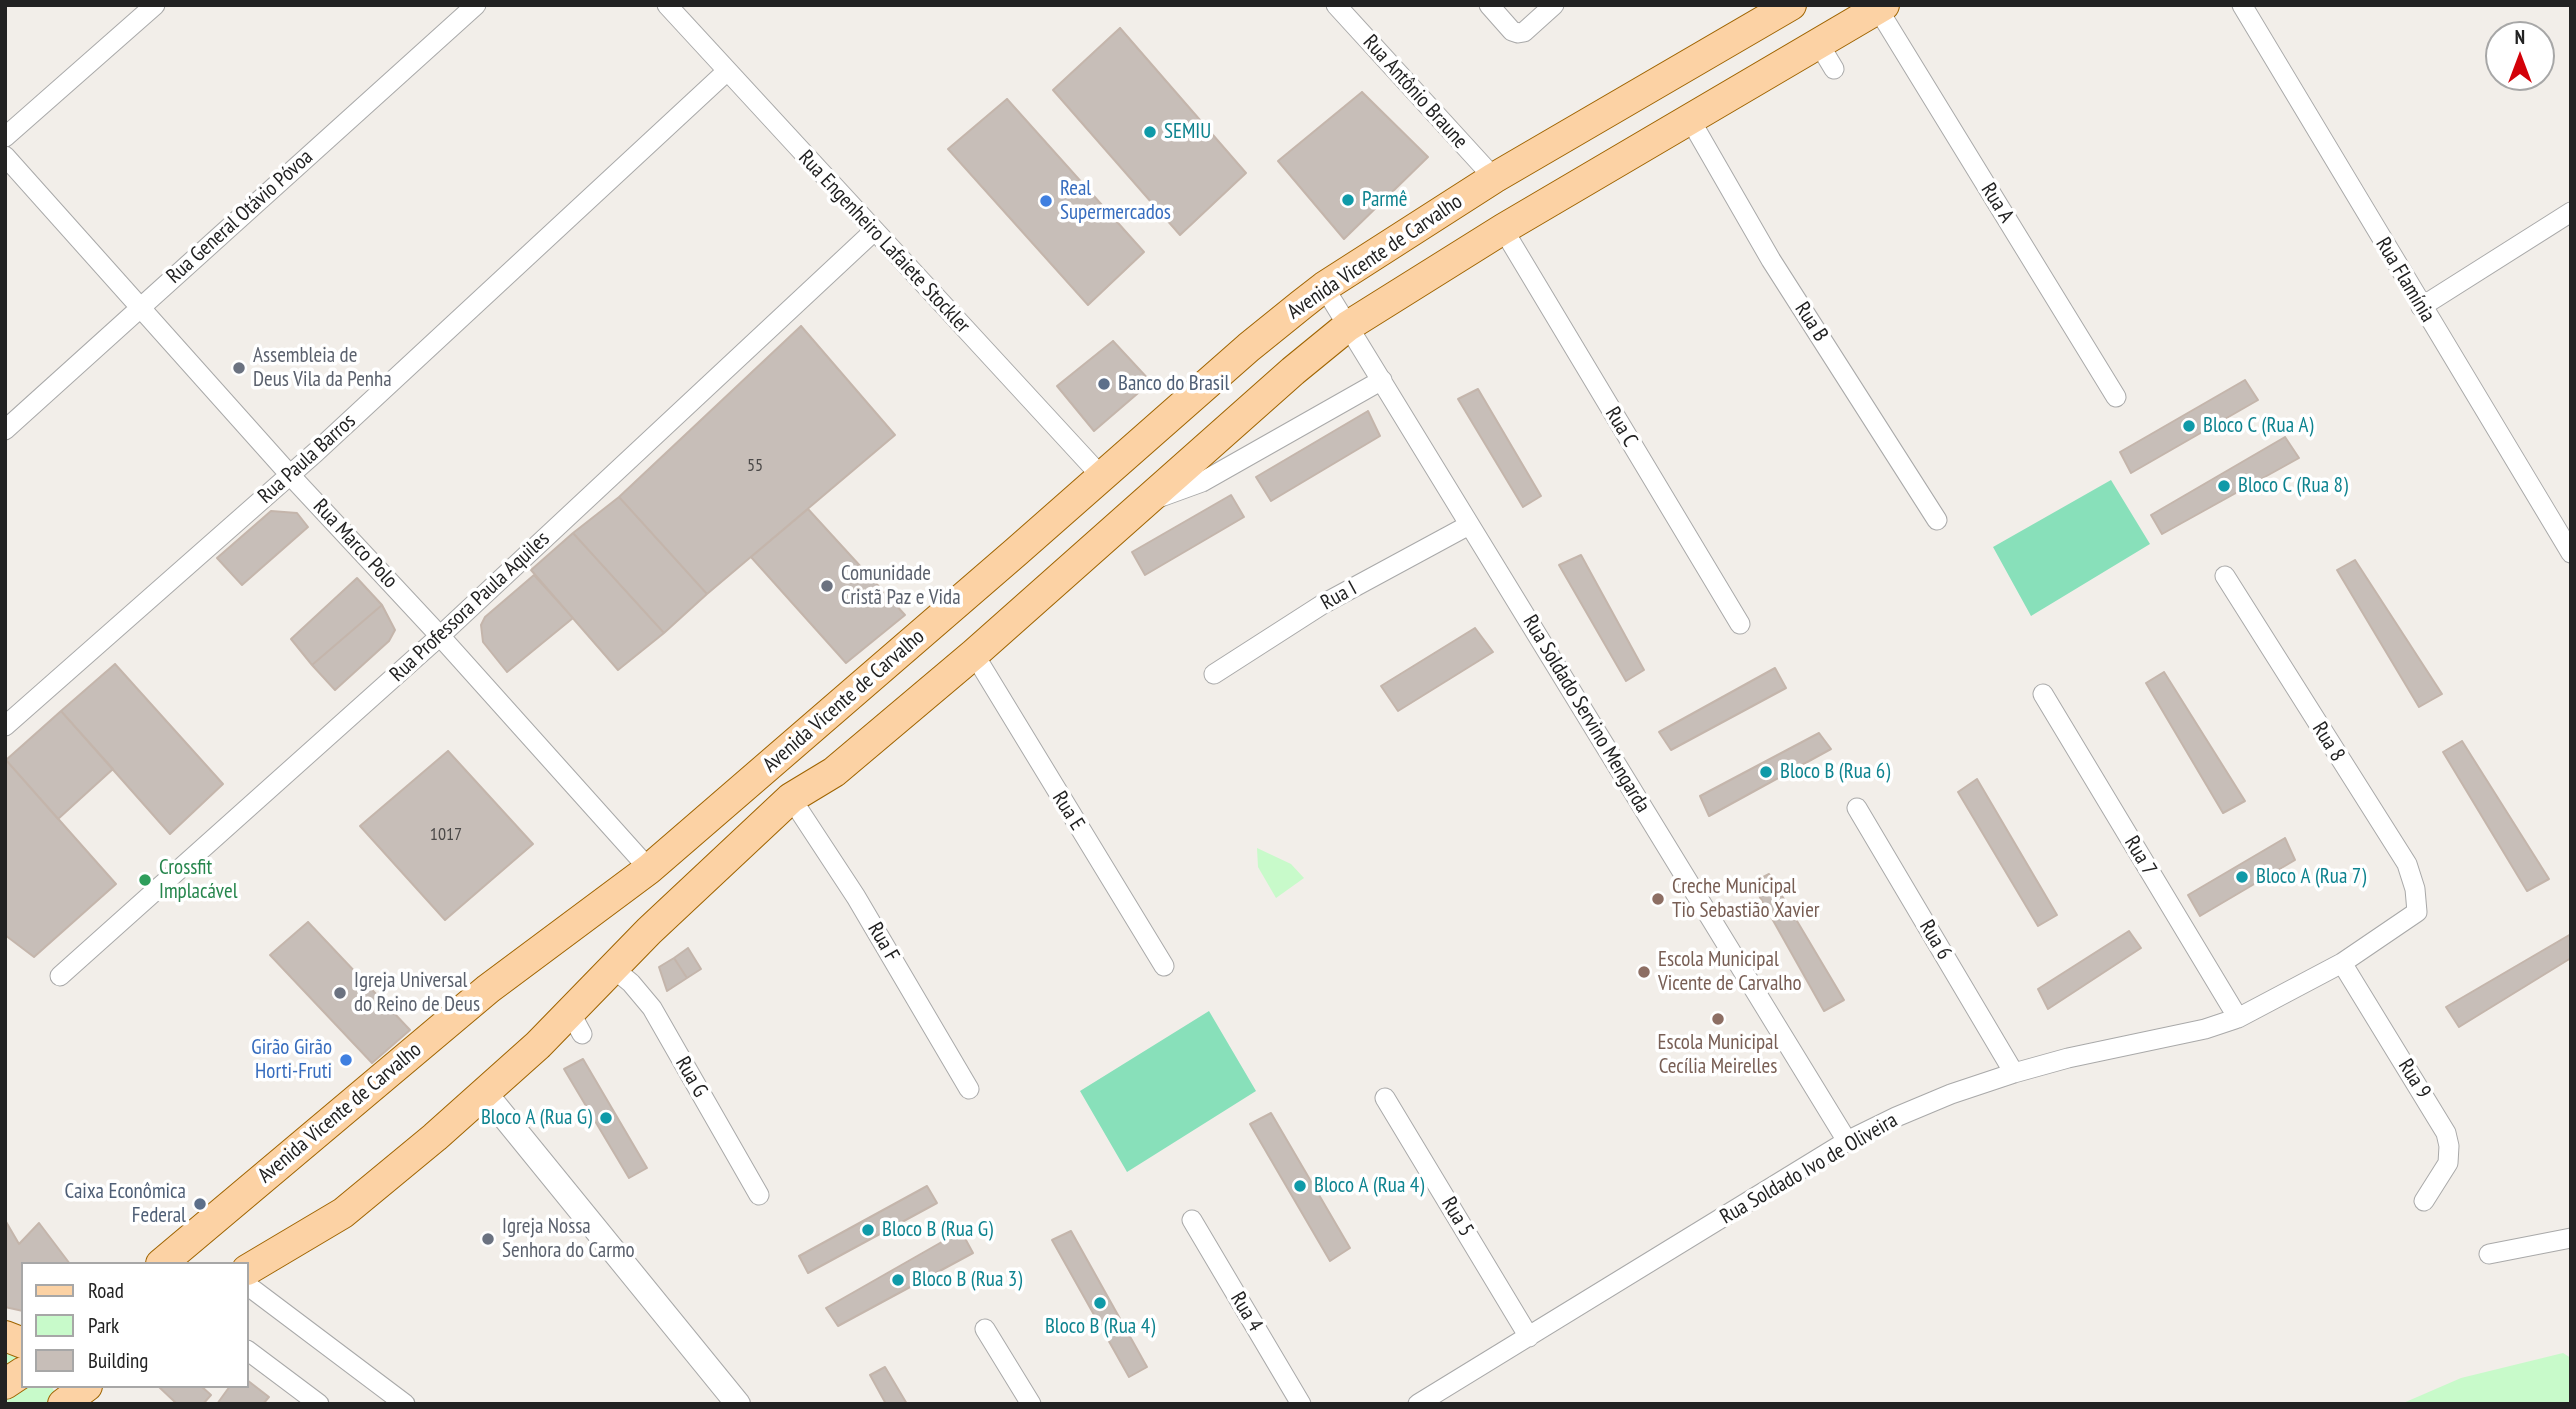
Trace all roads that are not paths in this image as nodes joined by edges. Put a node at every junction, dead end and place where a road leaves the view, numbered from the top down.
1 (155, 5) edge
2 (476, 5) edge
3 (667, 5) edge
4 (1336, 5) edge
5 (1489, 5) edge
6 (1553, 5) edge
7 (2242, 5) edge
8 (1881, 7) edge
9 (1781, 8) edge
10 (726, 72) junction
11 (1690, 121) junction
12 (5, 137) edge
13 (5, 156) edge
14 (1494, 178) junction
15 (2571, 212) edge
16 (1503, 229) junction
17 (874, 231) junction
18 (1324, 287) junction
19 (139, 307) junction
20 (2421, 307) junction
21 (1348, 326) junction
22 (1382, 380) junction
23 (2116, 397) dead end
24 (5, 430) edge
25 (290, 475) junction
26 (1102, 477) junction
27 (1148, 501) junction
28 (1937, 520) dead end
29 (1469, 525) junction
30 (2571, 553) edge
31 (2225, 576) dead end
32 (1740, 624) dead end
33 (440, 636) junction
34 (974, 654) junction
35 (1214, 674) dead end
36 (2043, 694) dead end
37 (5, 726) edge
38 (790, 799) junction
39 (1857, 808) dead end
40 (649, 869) junction
41 (2417, 912) joint
42 (2342, 962) junction
43 (1164, 966) dead end
44 (614, 968) junction
45 (60, 976) dead end
46 (2238, 1017) junction
47 (2014, 1073) junction
48 (970, 1089) dead end
49 (485, 1093) junction
50 (1385, 1098) dead end
51 (1847, 1142) junction
52 (759, 1195) dead end
53 (2424, 1201) dead end
54 (1192, 1220) dead end
55 (2571, 1238) edge
56 (2489, 1254) dead end
57 (163, 1262) edge
58 (248, 1269) edge
59 (248, 1286) edge
60 (985, 1329) dead end
61 (1529, 1337) junction
62 (248, 1351) edge
63 (21, 1373) edge
64 (5, 1384) edge
65 (319, 1404) edge
66 (405, 1404) edge
67 (738, 1404) edge
68 (1031, 1404) edge
69 (1301, 1404) edge
70 (1418, 1404) edge

1 - 12 street
2 - 19 street, Rua General Otávio Póvoa
3 - 10 street, Rua Engenheiro Lafaiete Stockler
4 - 14 street, Rua Antônio Braune
5 - 6 street
7 - 20 street, Rua Flamínia
8 - 11 main road, Avenida Vicente de Carvalho
8 - 23 street, Rua A
9 - 14 main road, Avenida Vicente de Carvalho
10 - 17 street, Rua Engenheiro Lafaiete Stockler
10 - 25 street, Rua Paula Barros
11 - 16 main road, Avenida Vicente de Carvalho
11 - 28 street, Rua B
13 - 19 street, Rua Marco Polo
14 - 18 main road, Avenida Vicente de Carvalho
15 - 20 street
16 - 21 main road, Avenida Vicente de Carvalho
16 - 32 street, Rua C
17 - 26 street, Rua Engenheiro Lafaiete Stockler
17 - 33 street, Rua Professora Paula Aquiles
18 - 21 street, Rua Soldado Servino Mengarda
18 - 26 main road, Avenida Vicente de Carvalho
19 - 24 street, Rua General Otávio Póvoa
19 - 25 street, Rua Marco Polo
20 - 30 street, Rua Flamínia
21 - 22 street, Rua Soldado Servino Mengarda
21 - 27 main road, Avenida Vicente de Carvalho
22 - 27 street, Avenida Vicente de Carvalho
22 - 29 street, Rua Soldado Servino Mengarda
25 - 33 street, Rua Marco Polo
25 - 37 street, Rua Paula Barros
26 - 40 main road, Avenida Vicente de Carvalho
27 - 34 main road, Avenida Vicente de Carvalho
29 - 35 street, Rua I
29 - 51 street, Rua Soldado Servino Mengarda
31 - 41 street, Rua 8
33 - 40 street, Rua Marco Polo
33 - 45 street, Rua Professora Paula Aquiles
34 - 38 main road, Avenida Vicente de Carvalho
34 - 43 street, Rua E
36 - 46 street, Rua 7
38 - 44 main road, Avenida Vicente de Carvalho
38 - 48 street, Rua F
39 - 47 street, Rua 6
40 - 57 main road, Avenida Vicente de Carvalho
41 - 42 street, Rua Soldado Ivo de Oliveira
42 - 46 street, Rua Soldado Ivo de Oliveira
42 - 53 street, Rua 9
44 - 49 main road, Avenida Vicente de Carvalho
44 - 52 street, Rua G
46 - 47 street, Rua Soldado Ivo de Oliveira
47 - 51 street, Rua Soldado Ivo de Oliveira
49 - 58 main road, Avenida Vicente de Carvalho
49 - 67 street
50 - 61 street, Rua 5
51 - 61 street, Rua Soldado Ivo de Oliveira
54 - 69 street, Rua 4
55 - 56 street
59 - 66 street
60 - 68 street
61 - 70 street, Rua Soldado Ivo de Oliveira
62 - 65 street
63 - 64 main road

